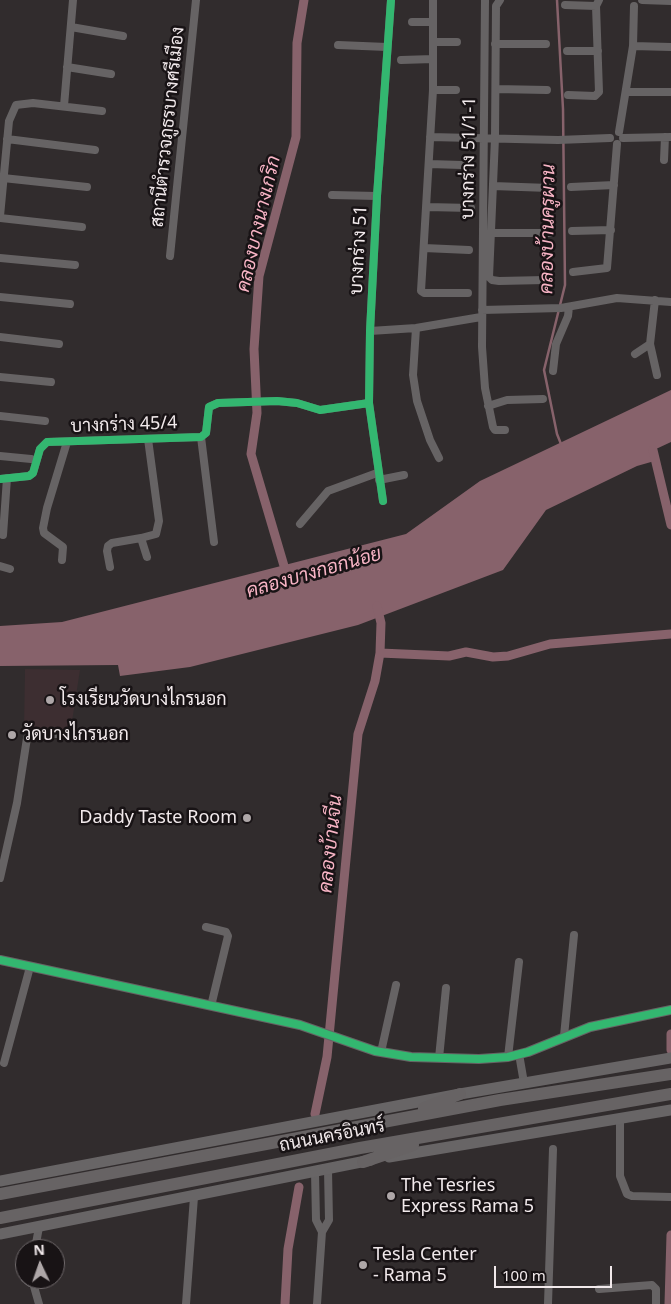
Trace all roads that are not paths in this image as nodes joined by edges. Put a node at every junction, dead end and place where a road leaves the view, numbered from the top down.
1 (73, 0) edge
2 (196, 0) edge
3 (392, 0) edge
4 (433, 0) edge
5 (485, 0) edge
6 (500, 0) edge
7 (628, 0) edge
8 (642, 0) edge
9 (671, 1) edge
10 (598, 3) edge
11 (565, 5) dead end
12 (634, 6) junction
13 (412, 22) dead end
14 (433, 22) junction
15 (71, 27) junction
16 (123, 36) dead end
17 (433, 42) junction
18 (457, 42) dead end
19 (495, 44) junction
20 (546, 44) dead end
21 (338, 45) dead end
22 (387, 46) junction
23 (633, 46) junction
24 (671, 47) edge
25 (567, 51) dead end
26 (598, 51) junction
27 (433, 59) junction
28 (401, 60) dead end
29 (67, 67) junction
30 (111, 74) dead end
31 (496, 89) junction
32 (433, 90) junction
33 (456, 90) dead end
34 (547, 90) dead end
35 (626, 92) junction
36 (671, 92) edge
37 (568, 95) dead end
38 (64, 106) junction
39 (102, 111) dead end
40 (0, 120) edge
41 (10, 121) junction
42 (621, 135) junction
43 (430, 136) junction
44 (668, 137) edge
45 (485, 138) junction
46 (495, 138) junction
47 (610, 138) junction
48 (7, 139) junction
49 (617, 144) junction
50 (95, 150) dead end
51 (2, 159) edge
52 (664, 160) dead end
53 (429, 164) junction
54 (462, 165) dead end
55 (3, 178) junction
56 (614, 185) junction
57 (493, 186) junction
58 (86, 187) dead end
59 (571, 187) dead end
60 (549, 188) dead end
61 (332, 195) dead end
62 (377, 196) junction
63 (1, 198) edge
64 (427, 207) junction
65 (470, 208) dead end
66 (0, 217) edge
67 (82, 227) dead end
68 (611, 230) junction
69 (572, 231) dead end
70 (492, 233) junction
71 (550, 233) dead end
72 (424, 248) junction
73 (469, 250) dead end
74 (170, 256) dead end
75 (0, 258) edge
76 (75, 265) dead end
77 (573, 272) dead end
78 (545, 280) dead end
79 (468, 293) dead end
80 (0, 297) edge
81 (655, 300) junction
82 (671, 302) edge
83 (70, 304) dead end
84 (561, 308) junction
85 (482, 314) junction
86 (416, 328) junction
87 (370, 331) junction
88 (0, 337) edge
89 (60, 344) dead end
90 (650, 344) junction
91 (635, 354) dead end
92 (553, 371) dead end
93 (657, 375) dead end
94 (0, 377) edge
95 (51, 382) dead end
96 (543, 399) dead end
97 (370, 403) junction
98 (488, 406) junction
99 (0, 416) edge
100 (46, 421) dead end
101 (505, 430) dead end
102 (201, 437) junction
103 (148, 439) junction
104 (63, 442) junction
105 (0, 456) edge
106 (439, 458) dead end
107 (31, 459) dead end
108 (404, 475) dead end
109 (378, 476) junction
110 (4, 478) edge
111 (383, 501) dead end
112 (300, 524) dead end
113 (3, 535) dead end
114 (141, 538) junction
115 (214, 542) dead end
116 (147, 557) dead end
117 (62, 560) dead end
118 (0, 566) edge
119 (110, 567) dead end
120 (10, 568) dead end
121 (70, 734) dead end
122 (0, 878) edge
123 (206, 927) dead end
124 (574, 935) dead end
125 (0, 960) edge
126 (519, 962) dead end
127 (30, 967) junction
128 (396, 985) dead end
129 (446, 988) dead end
130 (210, 1006) junction
131 (668, 1010) edge
132 (564, 1036) junction
133 (381, 1052) junction
134 (520, 1054) junction
135 (508, 1057) junction
136 (439, 1058) junction
137 (671, 1058) edge
138 (4, 1063) dead end
139 (671, 1074) edge
140 (524, 1083) junction
141 (460, 1094) junction
142 (671, 1094) edge
143 (671, 1110) edge
144 (620, 1118) junction
145 (396, 1119) junction
146 (453, 1132) junction
147 (553, 1149) dead end
148 (363, 1162) junction
149 (328, 1170) junction
150 (315, 1172) junction
151 (0, 1181) edge
152 (0, 1194) edge
153 (194, 1197) junction
154 (668, 1197) edge
155 (0, 1218) edge
156 (39, 1227) junction
157 (322, 1232) junction
158 (0, 1234) edge
159 (37, 1239) edge
160 (36, 1289) edge
161 (599, 1289) dead end
162 (39, 1304) edge
163 (186, 1304) edge
164 (317, 1304) edge
165 (548, 1304) edge
166 (656, 1304) edge

1 - 15 street
2 - 74 street, สถานีตำรวจภูธรบางศรีเมือง
3 - 22 street, บางกร่าง 51
4 - 14 street
5 - 45 street, บางกร่าง 51/1-1
6 - 19 street
7 - 12 street
8 - 9 street
8 - 12 street
10 - 11 street
10 - 26 street
12 - 23 street
13 - 14 street
14 - 17 street
15 - 16 street
15 - 29 street
17 - 18 street
17 - 27 street
19 - 20 street
19 - 31 street
21 - 22 street
22 - 62 street, บางกร่าง 51
23 - 24 street
23 - 35 street
25 - 26 street
26 - 37 street
27 - 28 street
27 - 32 street
29 - 30 street
29 - 38 street
31 - 34 street
31 - 46 street
32 - 33 street
32 - 43 street
35 - 36 street
35 - 42 street
38 - 39 street
38 - 41 street
40 - 41 street
41 - 48 street
42 - 44 street
42 - 47 street
42 - 49 street
43 - 45 street
43 - 53 street
44 - 52 street
45 - 46 street
45 - 85 street, บางกร่าง 51/1-1
46 - 47 street
46 - 57 street
47 - 49 street
48 - 50 street
48 - 51 street
49 - 56 street
51 - 55 street
53 - 54 street
53 - 64 street
55 - 58 street
55 - 63 street
56 - 59 street
56 - 68 street
57 - 60 street
57 - 70 street
61 - 62 street
62 - 87 street, บางกร่าง 51
63 - 66 street
64 - 65 street
64 - 72 street
66 - 67 street
68 - 69 street
68 - 77 street
70 - 71 street
70 - 78 street
72 - 73 street
72 - 79 street
75 - 76 street
80 - 83 street
81 - 82 street
81 - 84 street
81 - 90 street
84 - 85 street
84 - 92 street
85 - 86 street
85 - 98 street, บางกร่าง 51/1-1
86 - 87 street
86 - 106 street
87 - 97 street, บางกร่าง 51
88 - 89 street
90 - 91 street
90 - 93 street
94 - 95 street
96 - 98 street
97 - 102 street, บางกร่าง 45/4
97 - 109 street, บางกร่าง 51
98 - 101 street, บางกร่าง 51/1-1
99 - 100 street
102 - 103 street, บางกร่าง 45/4
102 - 115 street
103 - 104 street, บางกร่าง 45/4
103 - 114 street
104 - 110 street, บางกร่าง 45/4
104 - 117 street
105 - 107 street
108 - 109 street
109 - 111 street, บางกร่าง 51
109 - 112 street
110 - 113 street
114 - 116 street
114 - 119 street
118 - 120 street
121 - 122 street
123 - 130 street
124 - 132 street
125 - 127 street
126 - 135 street
127 - 130 street
127 - 138 street
128 - 133 street
129 - 136 street
130 - 133 street
131 - 132 street
132 - 134 street
133 - 136 street
134 - 135 street
134 - 140 street
135 - 136 street
137 - 140 main road, ถนนนครอินทร์
139 - 145 main road, ถนนนครอินทร์
140 - 141 main road, ถนนนครอินทร์
141 - 145 main road
141 - 151 main road, ถนนนครอินทร์
142 - 146 main road, ถนนนครอินทร์
143 - 144 main road, ถนนนครอินทร์
144 - 148 main road, ถนนนครอินทร์
144 - 154 street
145 - 152 main road, ถนนนครอินทร์
146 - 148 main road
146 - 155 main road, ถนนนครอินทร์
147 - 165 street
148 - 149 main road, ถนนนครอินทร์
149 - 150 main road, ถนนนครอินทร์
149 - 157 street
150 - 153 main road, ถนนนครอินทร์
150 - 157 street
153 - 156 main road, ถนนนครอินทร์
153 - 163 street
156 - 158 main road, ถนนนครอินทร์
156 - 159 street
157 - 164 street
160 - 162 street
161 - 166 street

